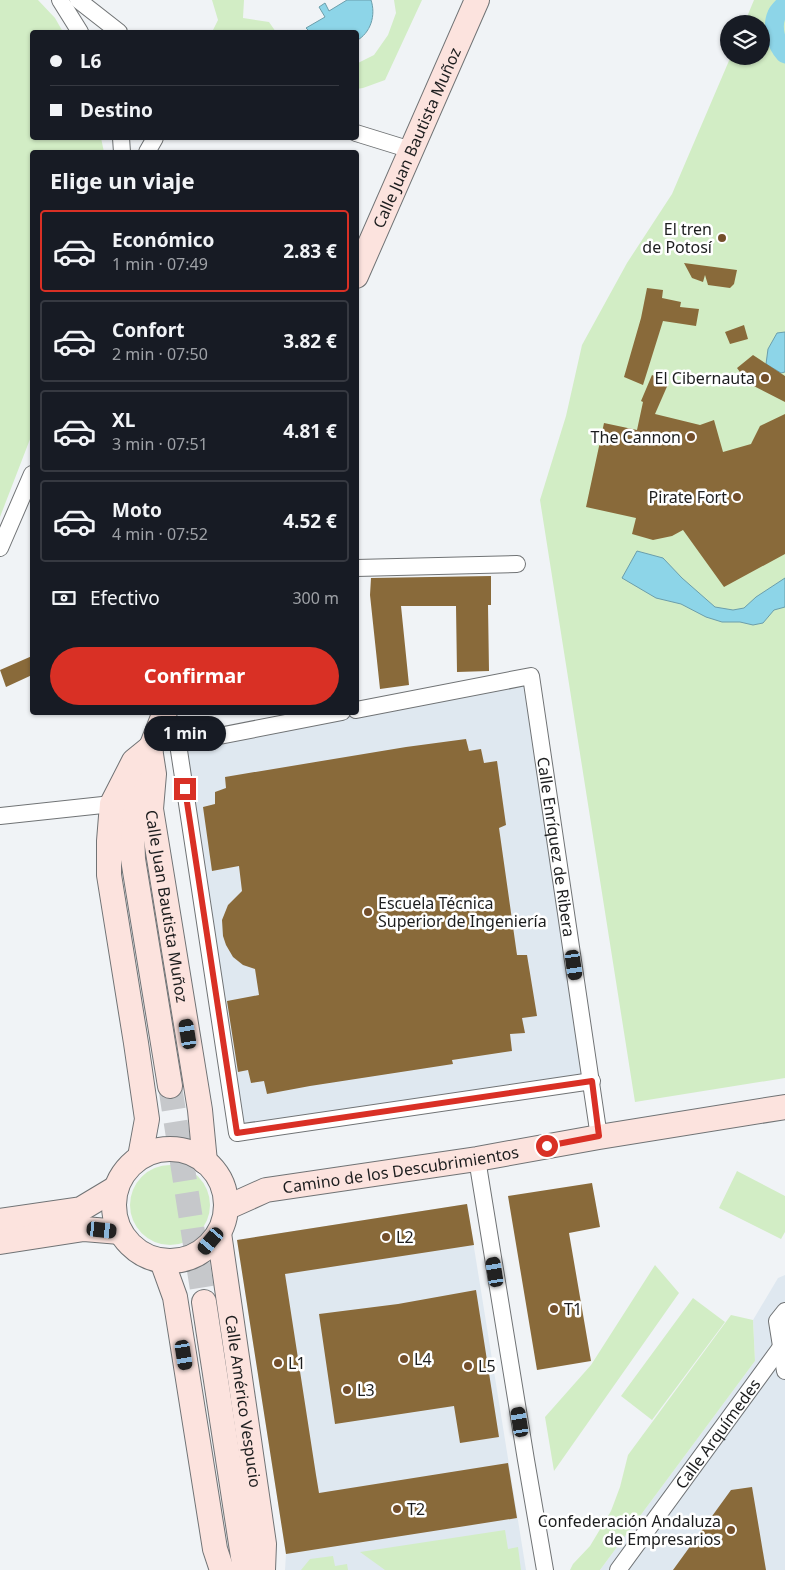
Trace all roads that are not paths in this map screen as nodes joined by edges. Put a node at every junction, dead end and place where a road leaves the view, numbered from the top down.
1 (60, 0) edge
2 (78, 0) edge
3 (477, 0) edge
4 (79, 30) edge
5 (116, 30) edge
6 (359, 134) edge
7 (411, 150) junction
8 (359, 269) edge
9 (30, 479) edge
10 (0, 548) edge
11 (518, 564) dead end
12 (359, 568) edge
13 (359, 709) edge
14 (164, 715) edge
15 (327, 715) edge
16 (153, 741) junction
17 (178, 744) junction
18 (112, 804) junction
19 (0, 816) edge
20 (592, 1081) junction
21 (170, 1086) tunnel mouth
22 (785, 1107) edge
23 (599, 1136) junction
24 (140, 1157) junction
25 (477, 1159) junction
26 (205, 1162) junction
27 (116, 1188) junction
28 (226, 1208) junction
29 (0, 1222) edge
30 (120, 1232) junction
31 (219, 1232) junction
32 (0, 1242) edge
33 (162, 1261) junction
34 (204, 1302) tunnel mouth
35 (785, 1311) edge
36 (781, 1347) junction
37 (785, 1371) edge
38 (222, 1570) edge
39 (245, 1570) edge
40 (263, 1570) edge
41 (545, 1570) edge
42 (618, 1570) edge

1 - 4 street
2 - 5 street
3 - 7 street, Calle Juan Bautista Muñoz
6 - 7 street
7 - 8 street, Calle Juan Bautista Muñoz
9 - 10 street
11 - 12 street
13 - 20 street, Calle Enríquez de Ribera
14 - 16 street
15 - 17 street
16 - 17 street
16 - 18 street
16 - 21 street
16 - 26 street, Calle Juan Bautista Muñoz
17 - 20 street
18 - 19 street
18 - 24 street
20 - 23 street, Calle Enríquez de Ribera
22 - 23 street, Camino de los Descubrimientos
23 - 25 street, Camino de los Descubrimientos
24 - 26 street
24 - 27 street
25 - 28 street, Camino de los Descubrimientos
25 - 41 street
26 - 28 street
27 - 29 street
27 - 30 street
28 - 31 street
30 - 32 street
30 - 33 street
31 - 33 street
31 - 40 street, Calle Américo Vespucio
33 - 38 street
34 - 39 street
35 - 36 street
36 - 37 street
36 - 42 street, Calle Arquímedes

